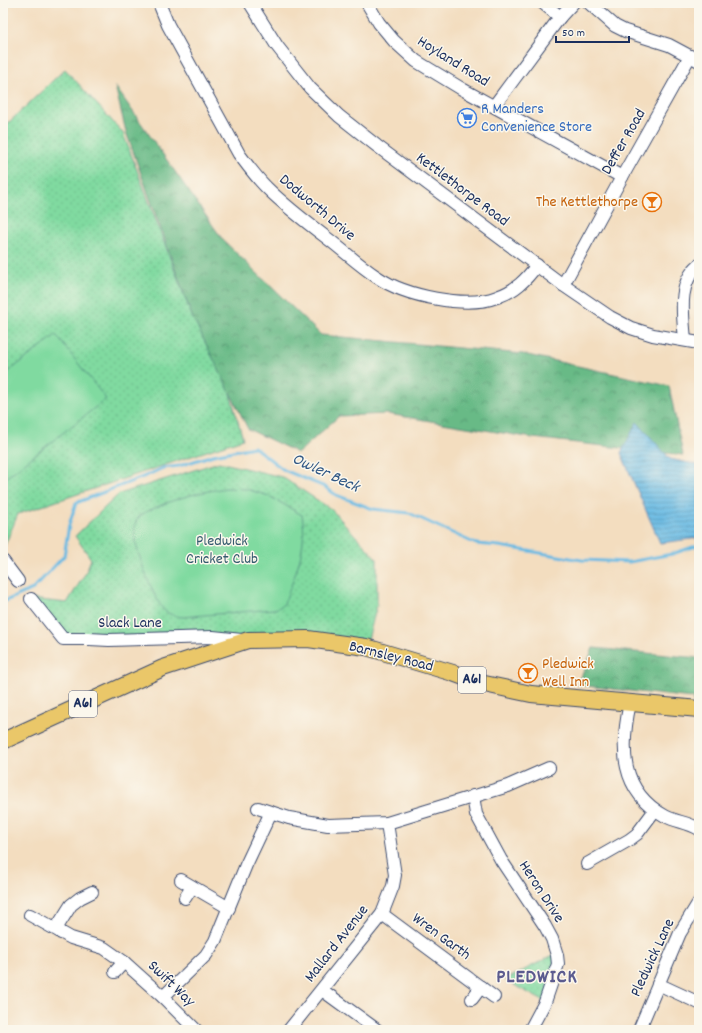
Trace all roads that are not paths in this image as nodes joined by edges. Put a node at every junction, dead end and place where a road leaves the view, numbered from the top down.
1 (158, 3) edge
2 (250, 3) edge
3 (367, 3) edge
4 (543, 3) edge
5 (574, 3) edge
6 (590, 3) edge
7 (560, 17) junction
8 (695, 58) edge
9 (494, 106) junction
10 (622, 177) junction
11 (699, 265) edge
12 (537, 266) junction
13 (563, 285) junction
14 (685, 340) junction
15 (699, 343) edge
16 (3, 561) edge
17 (18, 581) dead end
18 (32, 599) dead end
19 (248, 640) junction
20 (630, 703) junction
21 (699, 709) edge
22 (3, 741) edge
23 (549, 768) dead end
24 (473, 796) junction
25 (258, 808) dead end
26 (655, 810) junction
27 (271, 812) junction
28 (387, 823) junction
29 (699, 829) edge
30 (586, 864) dead end
31 (181, 880) dead end
32 (192, 887) junction
33 (92, 892) dead end
34 (185, 898) dead end
35 (699, 902) edge
36 (229, 908) junction
37 (382, 914) junction
38 (30, 915) dead end
39 (61, 932) junction
40 (124, 962) junction
41 (115, 972) dead end
42 (658, 984) junction
43 (481, 987) junction
44 (322, 990) junction
45 (163, 997) junction
46 (494, 997) dead end
47 (472, 999) dead end
48 (699, 1003) edge
49 (196, 1030) edge
50 (289, 1030) edge
51 (376, 1030) edge
52 (530, 1030) edge
53 (639, 1030) edge

1 - 12 street, Dodworth Drive
2 - 12 street, Kettlethorpe Road
3 - 9 street, Hoyland Road
4 - 7 street
5 - 7 street
6 - 8 street
7 - 9 street
8 - 10 street, Deffer Road
9 - 10 street, Hoyland Road
10 - 13 street, Deffer Road
11 - 14 street
12 - 13 street, Kettlethorpe Road
13 - 14 street, Kettlethorpe Road
14 - 15 street, Kettlethorpe Road
16 - 17 street
18 - 19 street, Slack Lane
19 - 20 main road, Barnsley Road / A61
19 - 22 main road, Barnsley Road / A61
20 - 21 main road, Barnsley Road / A61
20 - 26 street
23 - 24 street
24 - 28 street
24 - 52 street, Heron Drive
25 - 27 street
26 - 29 street
26 - 30 street
27 - 28 street
27 - 36 street
28 - 37 street, Mallard Avenue
31 - 32 street
32 - 34 street
32 - 36 street
33 - 39 street
35 - 42 street, Pledwick Lane
36 - 45 street
37 - 43 street, Wren Garth
37 - 44 street, Mallard Avenue
38 - 39 street, Swift Way
39 - 40 street, Swift Way
40 - 41 street, Swift Way
40 - 45 street, Swift Way
42 - 48 street
42 - 53 street, Pledwick Lane
43 - 46 street, Wren Garth
43 - 47 street
44 - 50 street, Mallard Avenue
44 - 51 street
45 - 49 street, Swift Way

